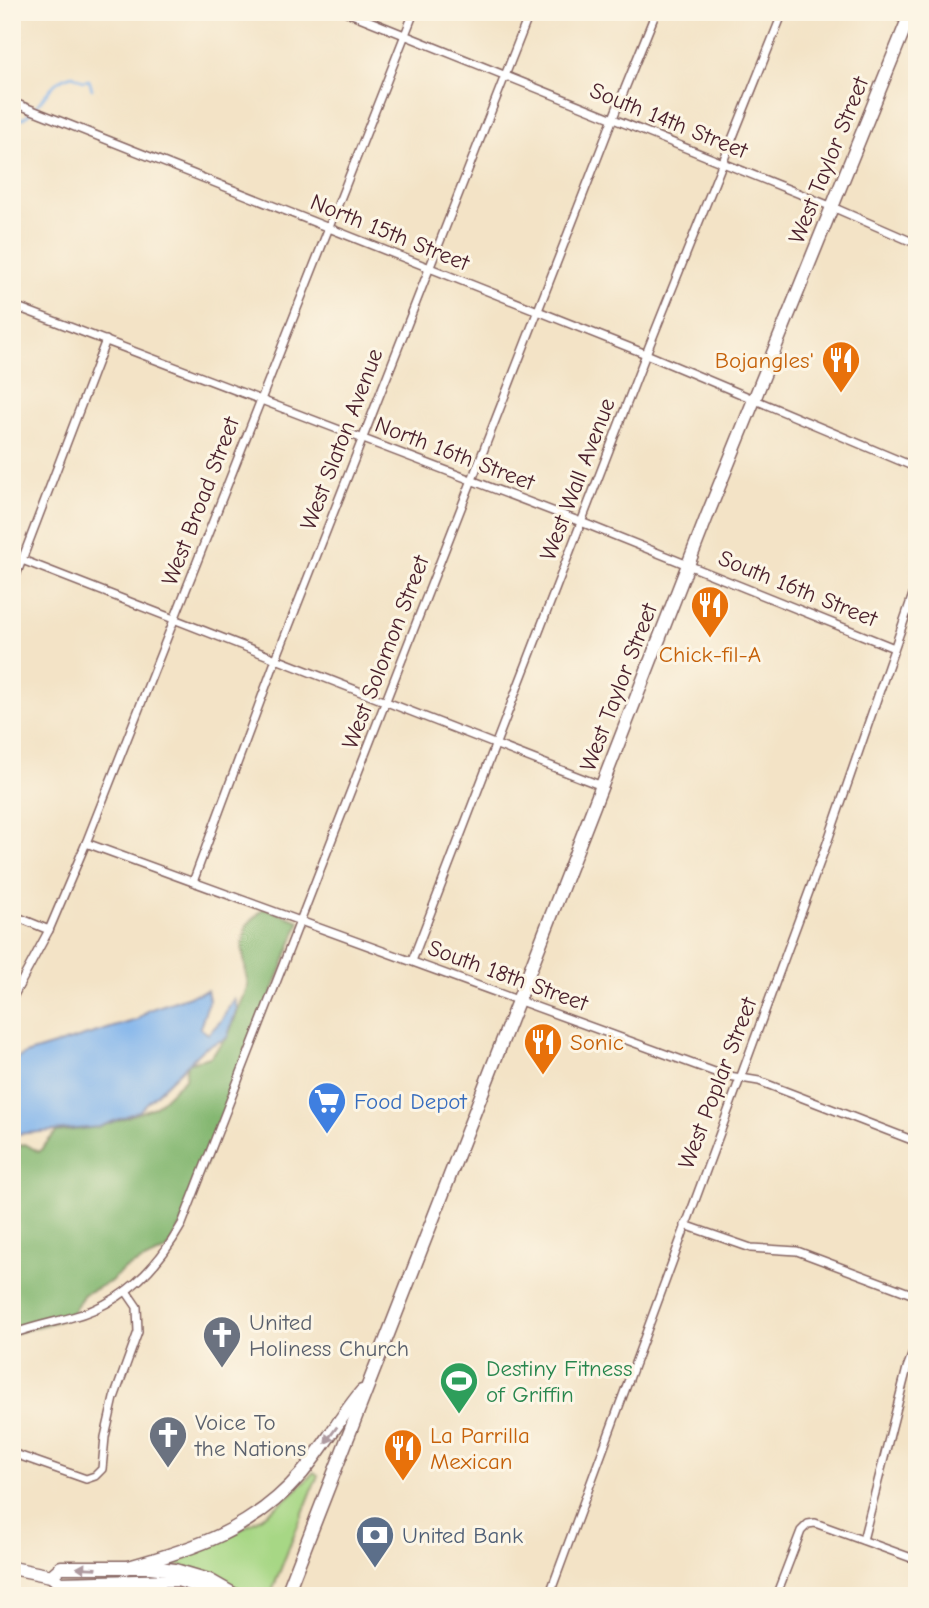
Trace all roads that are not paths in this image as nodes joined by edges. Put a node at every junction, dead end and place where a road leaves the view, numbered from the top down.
1 (347, 12) edge
2 (414, 12) edge
3 (530, 12) edge
4 (656, 12) edge
5 (783, 12) edge
6 (891, 12) edge
7 (912, 18) edge
8 (405, 34) junction
9 (505, 75) junction
10 (12, 102) edge
11 (612, 118) junction
12 (722, 163) junction
13 (831, 206) junction
14 (329, 228) junction
15 (917, 244) edge
16 (429, 268) junction
17 (12, 305) edge
18 (537, 312) junction
19 (106, 340) junction
20 (646, 354) junction
21 (260, 400) junction
22 (753, 400) junction
23 (362, 438) junction
24 (917, 468) edge
25 (472, 480) junction
26 (581, 522) junction
27 (12, 556) edge
28 (22, 560) junction
29 (688, 564) junction
30 (917, 583) edge
31 (12, 586) edge
32 (175, 620) junction
33 (894, 648) junction
34 (276, 659) junction
35 (386, 703) junction
36 (495, 745) junction
37 (602, 786) junction
38 (86, 844) junction
39 (193, 881) junction
40 (12, 915) edge
41 (300, 921) junction
42 (49, 930) junction
43 (412, 961) junction
44 (12, 999) edge
45 (520, 999) junction
46 (740, 1078) junction
47 (917, 1142) edge
48 (685, 1225) junction
49 (126, 1291) junction
50 (917, 1296) edge
51 (12, 1334) edge
52 (917, 1342) edge
53 (371, 1380) junction
54 (12, 1453) edge
55 (863, 1540) junction
56 (917, 1560) edge
57 (12, 1568) edge
58 (125, 1568) junction
59 (51, 1576) junction
60 (212, 1595) edge
61 (237, 1596) edge
62 (286, 1596) edge
63 (549, 1596) edge
64 (776, 1596) edge

1 - 8 street, South 14th Street
2 - 8 street, West Broad Street
3 - 9 street, West Slaton Avenue
4 - 11 street, West Solomon Street
5 - 12 street, West Wall Avenue
6 - 7 street
7 - 13 main road, West Taylor Street
8 - 9 street, South 14th Street
8 - 14 street, West Broad Street
9 - 11 street, South 14th Street
9 - 16 street, West Slaton Avenue
10 - 14 street, North 15th Street
11 - 12 street, South 14th Street
11 - 18 street, West Solomon Street
12 - 13 street, South 14th Street
12 - 20 street, West Wall Avenue
13 - 15 street, South 14th Street
13 - 22 main road, West Taylor Street
14 - 16 street, North 15th Street
14 - 21 street, West Broad Street
16 - 18 street, North 15th Street
16 - 23 street, West Slaton Avenue
17 - 19 street, North 16th Street
18 - 20 street, North 15th Street
18 - 25 street, West Solomon Street
19 - 21 street, North 16th Street
19 - 28 street
20 - 22 street, North 15th Street
20 - 26 street, West Wall Avenue
21 - 23 street, North 16th Street
21 - 32 street, West Broad Street
22 - 24 street, North 15th Street
22 - 29 main road, West Taylor Street
23 - 25 street, North 16th Street
23 - 34 street, West Slaton Avenue
25 - 26 street, North 16th Street
25 - 35 street, West Solomon Street
26 - 29 street, North 16th Street
26 - 36 street, West Wall Avenue
27 - 28 street
28 - 31 street
28 - 32 street
29 - 33 street, South 16th Street
29 - 37 main road, West Taylor Street
30 - 33 street, West Poplar Street
32 - 34 street
32 - 38 street, West Broad Street
33 - 46 street, West Poplar Street
34 - 35 street
34 - 39 street, West Slaton Avenue
35 - 36 street
35 - 41 street, West Solomon Street
36 - 37 street
36 - 43 street, West Wall Avenue
37 - 45 main road, West Taylor Street
38 - 39 street, South 18th Street
38 - 42 street, West Broad Street
39 - 41 street, South 18th Street
40 - 42 street
41 - 43 street, South 18th Street
41 - 49 street, West Solomon Street
42 - 44 street, West Broad Street
43 - 45 street, South 18th Street
45 - 46 street, South 18th Street
45 - 53 main road, West Taylor Street
46 - 47 street, South 18th Street
46 - 48 street, West Poplar Street
48 - 50 street
48 - 63 street, West Poplar Street
49 - 51 street, West Solomon Street
49 - 54 street
52 - 55 street
53 -> 58 main road
53 - 62 main road, West Taylor Street
55 - 56 street
55 - 64 street
57 - 59 main road
58 -> 59 main road
58 - 61 main road
59 - 60 main road

